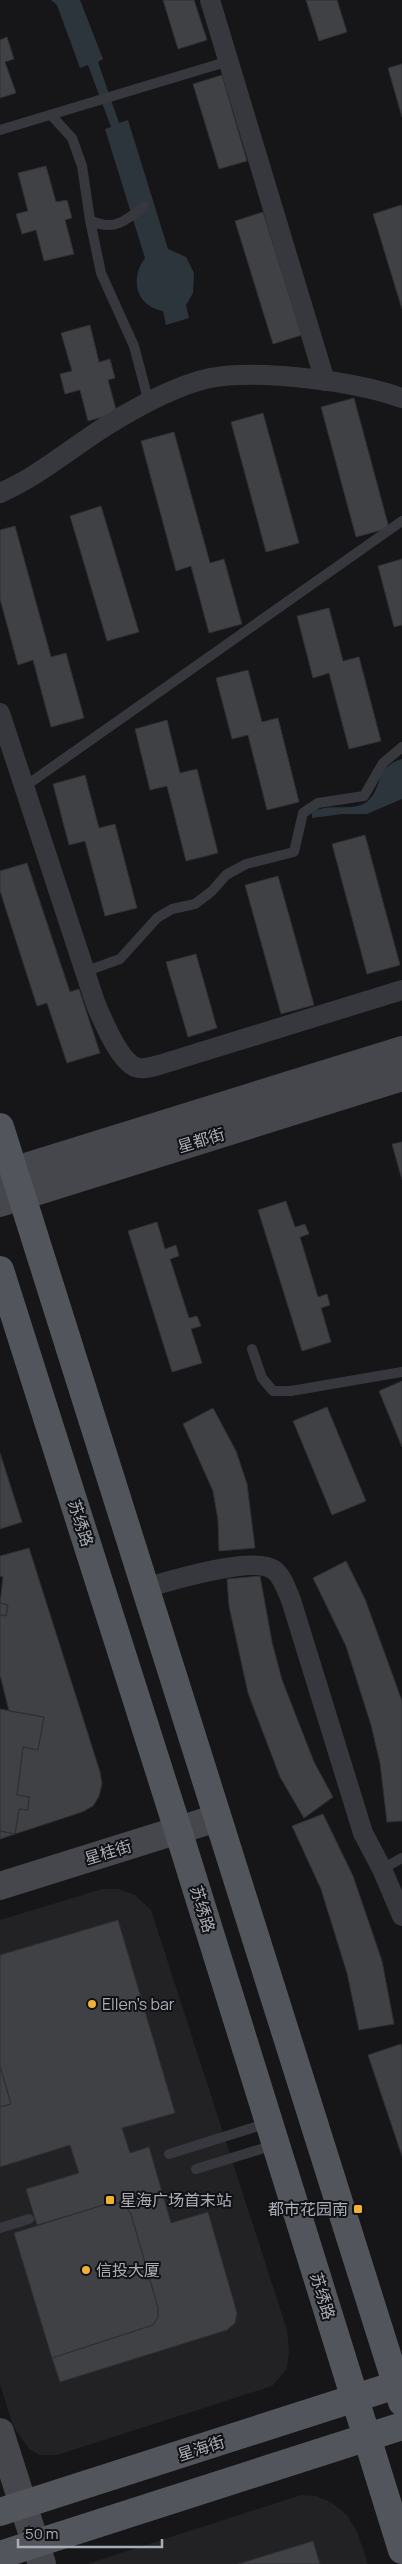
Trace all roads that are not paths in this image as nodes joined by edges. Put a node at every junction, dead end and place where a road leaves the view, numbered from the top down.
1 (210, 0) edge
2 (229, 61) junction
3 (51, 115) junction
4 (0, 130) edge
5 (144, 206) dead end
6 (90, 220) junction
7 (325, 381) junction
8 (398, 393) edge
9 (149, 403) junction
10 (0, 492) edge
11 (402, 521) edge
12 (0, 713) edge
13 (402, 747) edge
14 (24, 787) junction
15 (84, 972) junction
16 (402, 990) edge
17 (402, 1050) edge
18 (402, 1077) edge
19 (0, 1127) edge
20 (7, 1173) edge
21 (11, 1200) edge
22 (0, 1270) edge
23 (252, 1349) dead end
24 (402, 1372) edge
25 (145, 1588) junction
26 (217, 1818) junction
27 (178, 1830) junction
28 (402, 1858) edge
29 (382, 1869) junction
30 (0, 1886) edge
31 (402, 1916) edge
32 (272, 2134) junction
33 (169, 2154) dead end
34 (196, 2169) dead end
35 (29, 2219) dead end
36 (0, 2228) edge
37 (400, 2390) edge
38 (354, 2398) junction
39 (402, 2426) edge
40 (0, 2432) edge
41 (366, 2437) junction
42 (12, 2509) edge
43 (402, 2550) edge
44 (39, 2554) edge
45 (0, 2555) edge

1 - 2 street
2 - 3 lane
2 - 7 street
3 - 4 lane
3 - 6 lane
5 - 6 lane
6 - 9 lane
7 - 8 street
7 - 9 street
9 - 10 street
11 - 14 lane
12 - 14 street
13 - 15 lane
14 - 15 street
15 - 16 street
17 - 20 main road, 星都街
18 - 21 main road, 星都街
19 - 20 main road
20 - 21 main road
21 - 25 main road
22 - 27 main road, 苏绣路
23 - 24 lane
25 - 26 main road
25 - 29 street
26 - 27 main road, 星桂街
26 - 37 main road
27 - 30 main road, 星桂街
27 - 32 main road, 苏绣路
28 - 29 lane
29 - 31 street
32 - 33 lane
32 - 34 lane
32 - 38 main road, 苏绣路
35 - 36 lane
37 - 38 main road, 星海街
38 - 41 main road, 苏绣路
38 - 42 main road, 星海街
39 - 41 main road
40 - 42 main road
41 - 43 main road, 苏绣路
41 - 44 main road
42 - 44 main road
44 - 45 main road

